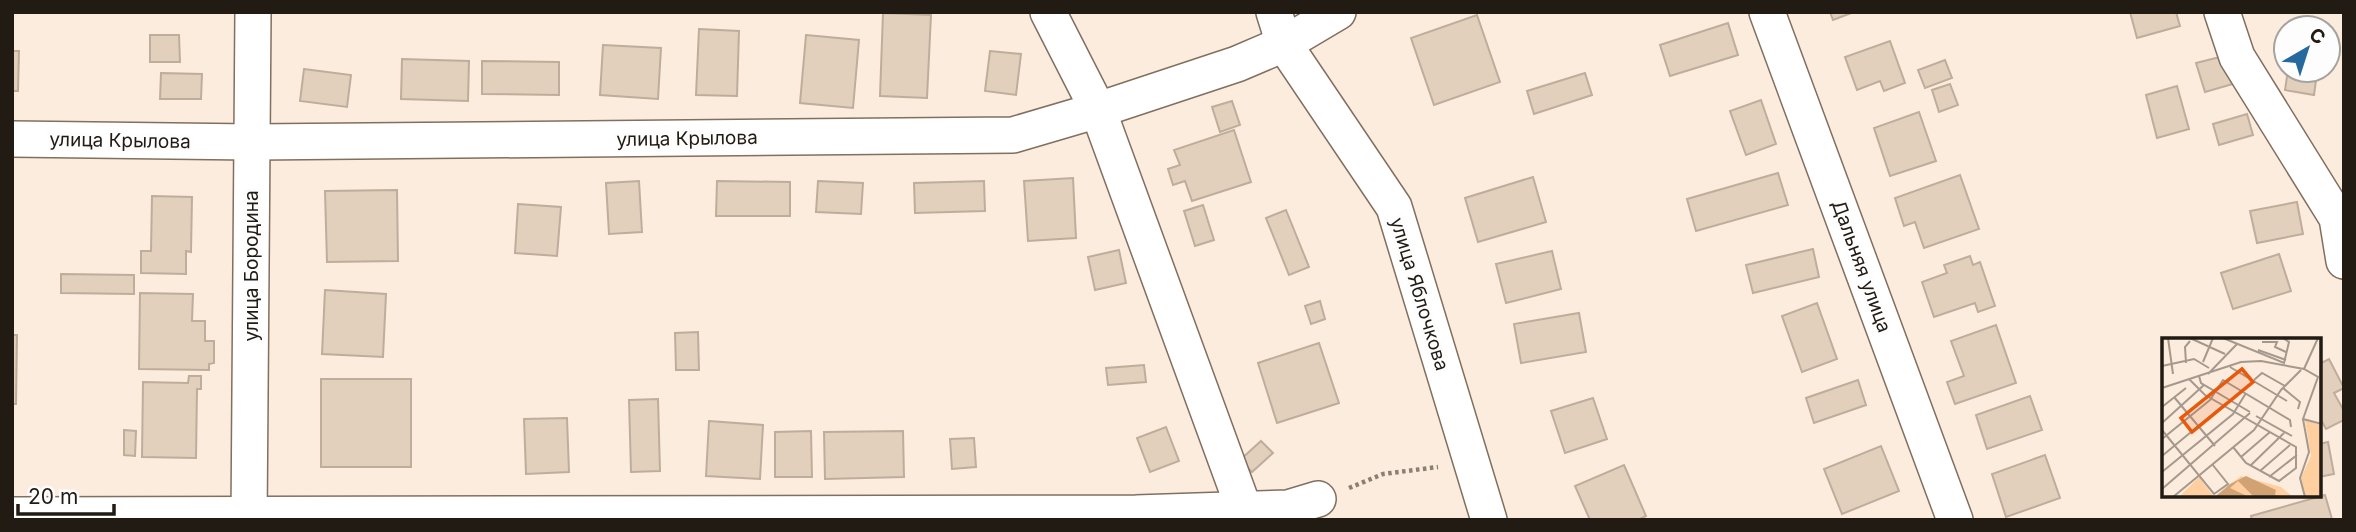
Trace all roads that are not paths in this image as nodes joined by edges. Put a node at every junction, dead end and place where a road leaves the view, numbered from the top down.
1 (253, 12) edge
2 (1048, 12) edge
3 (1338, 12) edge
4 (1767, 12) edge
5 (2222, 12) edge
6 (1279, 28) edge
7 (1098, 110) junction
8 (12, 139) edge
9 (252, 142) junction
10 (2344, 261) edge
11 (1318, 499) road end
12 (1246, 514) edge
13 (12, 515) edge
14 (249, 517) edge
15 (1489, 520) edge
16 (1955, 520) edge

1 - 9 street, улица Бородина
2 - 7 street
3 - 6 street, улица Крылова
4 - 16 street, Дальняя улица
5 - 10 street
6 - 7 street, улица Крылова
6 - 15 street, улица Яблочкова
7 - 9 street, улица Крылова
7 - 12 street
8 - 9 street, улица Крылова
9 - 14 street, улица Бородина
11 - 12 street
12 - 14 street
13 - 14 street

